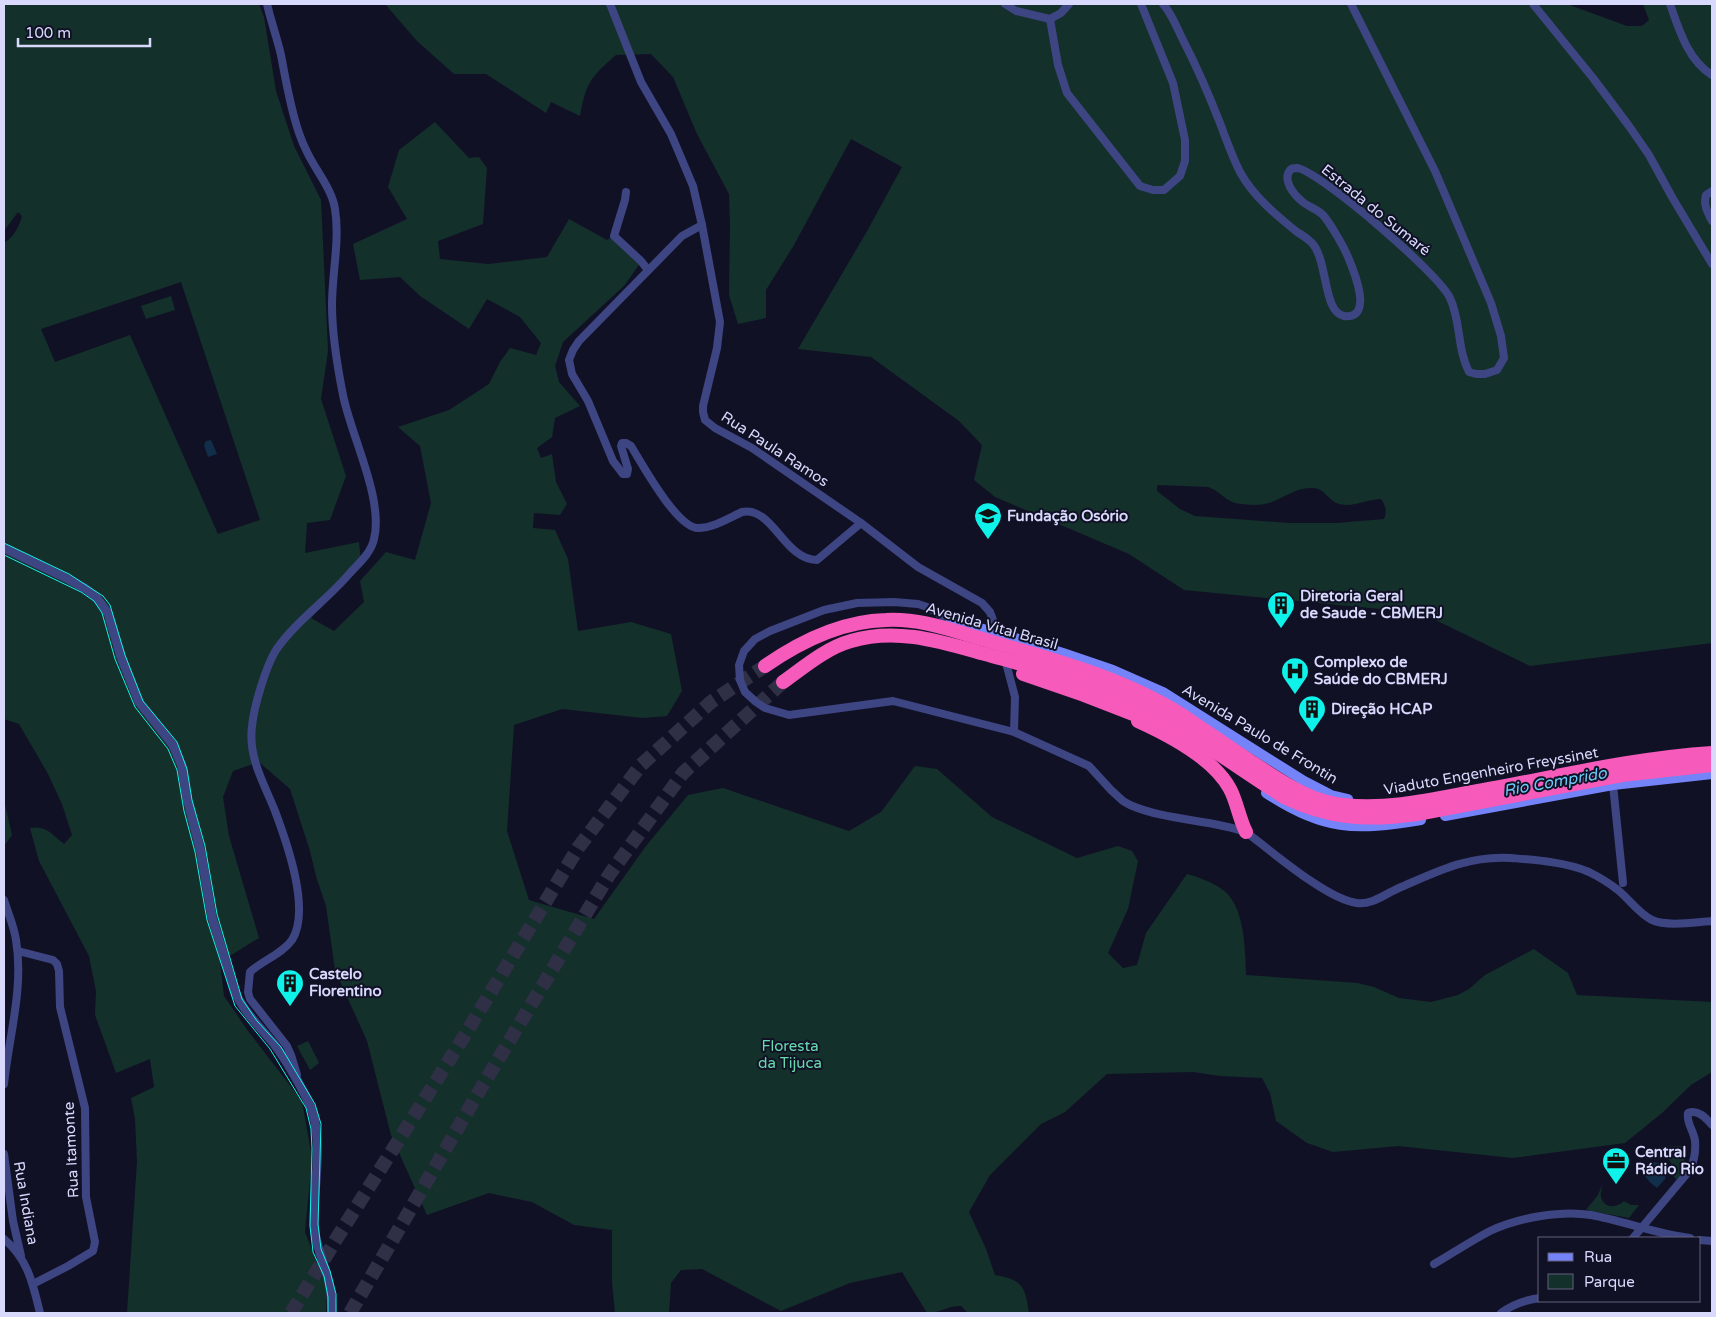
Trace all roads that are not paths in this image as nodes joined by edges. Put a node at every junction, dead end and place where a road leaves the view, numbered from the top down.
1 (267, 4) edge
2 (610, 4) edge
3 (1005, 4) edge
4 (1069, 4) edge
5 (1141, 4) edge
6 (1163, 4) edge
7 (1352, 4) edge
8 (1533, 4) edge
9 (1670, 4) edge
10 (1050, 19) junction
11 (1712, 75) edge
12 (1712, 191) edge
13 (626, 192) dead end
14 (1712, 221) edge
15 (702, 226) junction
16 (1712, 264) edge
17 (648, 270) junction
18 (862, 523) junction
19 (4, 548) edge
20 (950, 621) junction
21 (819, 635) junction
22 (901, 635) junction
23 (766, 666) tunnel mouth
24 (783, 682) tunnel mouth
25 (1084, 695) junction
26 (1177, 720) junction
27 (1206, 720) junction
28 (1014, 732) junction
29 (1192, 741) junction
30 (1712, 746) edge
31 (1712, 753) edge
32 (1609, 763) junction
33 (1712, 765) edge
34 (1712, 774) edge
35 (1612, 784) junction
36 (1246, 832) junction
37 (1623, 883) dead end
38 (4, 900) edge
39 (1712, 921) edge
40 (18, 951) junction
41 (4, 1084) edge
42 (301, 1089) junction
43 (1712, 1125) edge
44 (4, 1154) edge
45 (1642, 1228) junction
46 (1634, 1237) edge
47 (1685, 1237) edge
48 (4, 1239) edge
49 (21, 1256) junction
50 (1434, 1264) dead end
51 (34, 1284) junction
52 (1538, 1298) edge
53 (40, 1313) edge
54 (332, 1313) edge
55 (1500, 1313) edge

1 - 42 street
2 - 15 street, Rua Paula Ramos
3 - 10 street
4 - 10 street
5 - 10 street
6 - 7 street, Estrada do Sumaré
8 - 16 street
9 - 11 street
12 - 14 street
13 - 17 street
15 - 17 street
15 - 18 street, Rua Paula Ramos
17 - 18 street
18 - 28 street, Rua Paula Ramos
19 - 42 street
20 - 21 highway
20 - 27 main road, Avenida Paulo de Frontin
20 - 28 street
21 - 23 highway, Avenida Vital Brasil
21 - 26 highway, Avenida Vital Brasil
22 - 24 highway, Avenida Vital Brasil
22 - 25 highway
22 - 26 highway, Avenida Vital Brasil
25 - 29 highway
25 - 36 highway
26 - 31 highway, Viaduto Engenheiro Freyssinet
26 - 33 highway, Viaduto Engenheiro Freyssinet
27 - 29 main road
27 - 32 main road, Avenida Paulo de Frontin
28 - 36 street
29 - 35 main road
30 - 32 main road, Avenida Paulo de Frontin
32 - 35 main road
34 - 35 main road
35 - 37 street
36 - 39 street
38 - 40 street
40 - 41 street
40 - 51 street, Rua Itamonte
42 - 54 street
43 - 45 street
44 - 49 street, Rua Indiana
45 - 46 street
45 - 47 street
45 - 50 street
48 - 49 street
49 - 51 street
51 - 53 street
52 - 55 street

